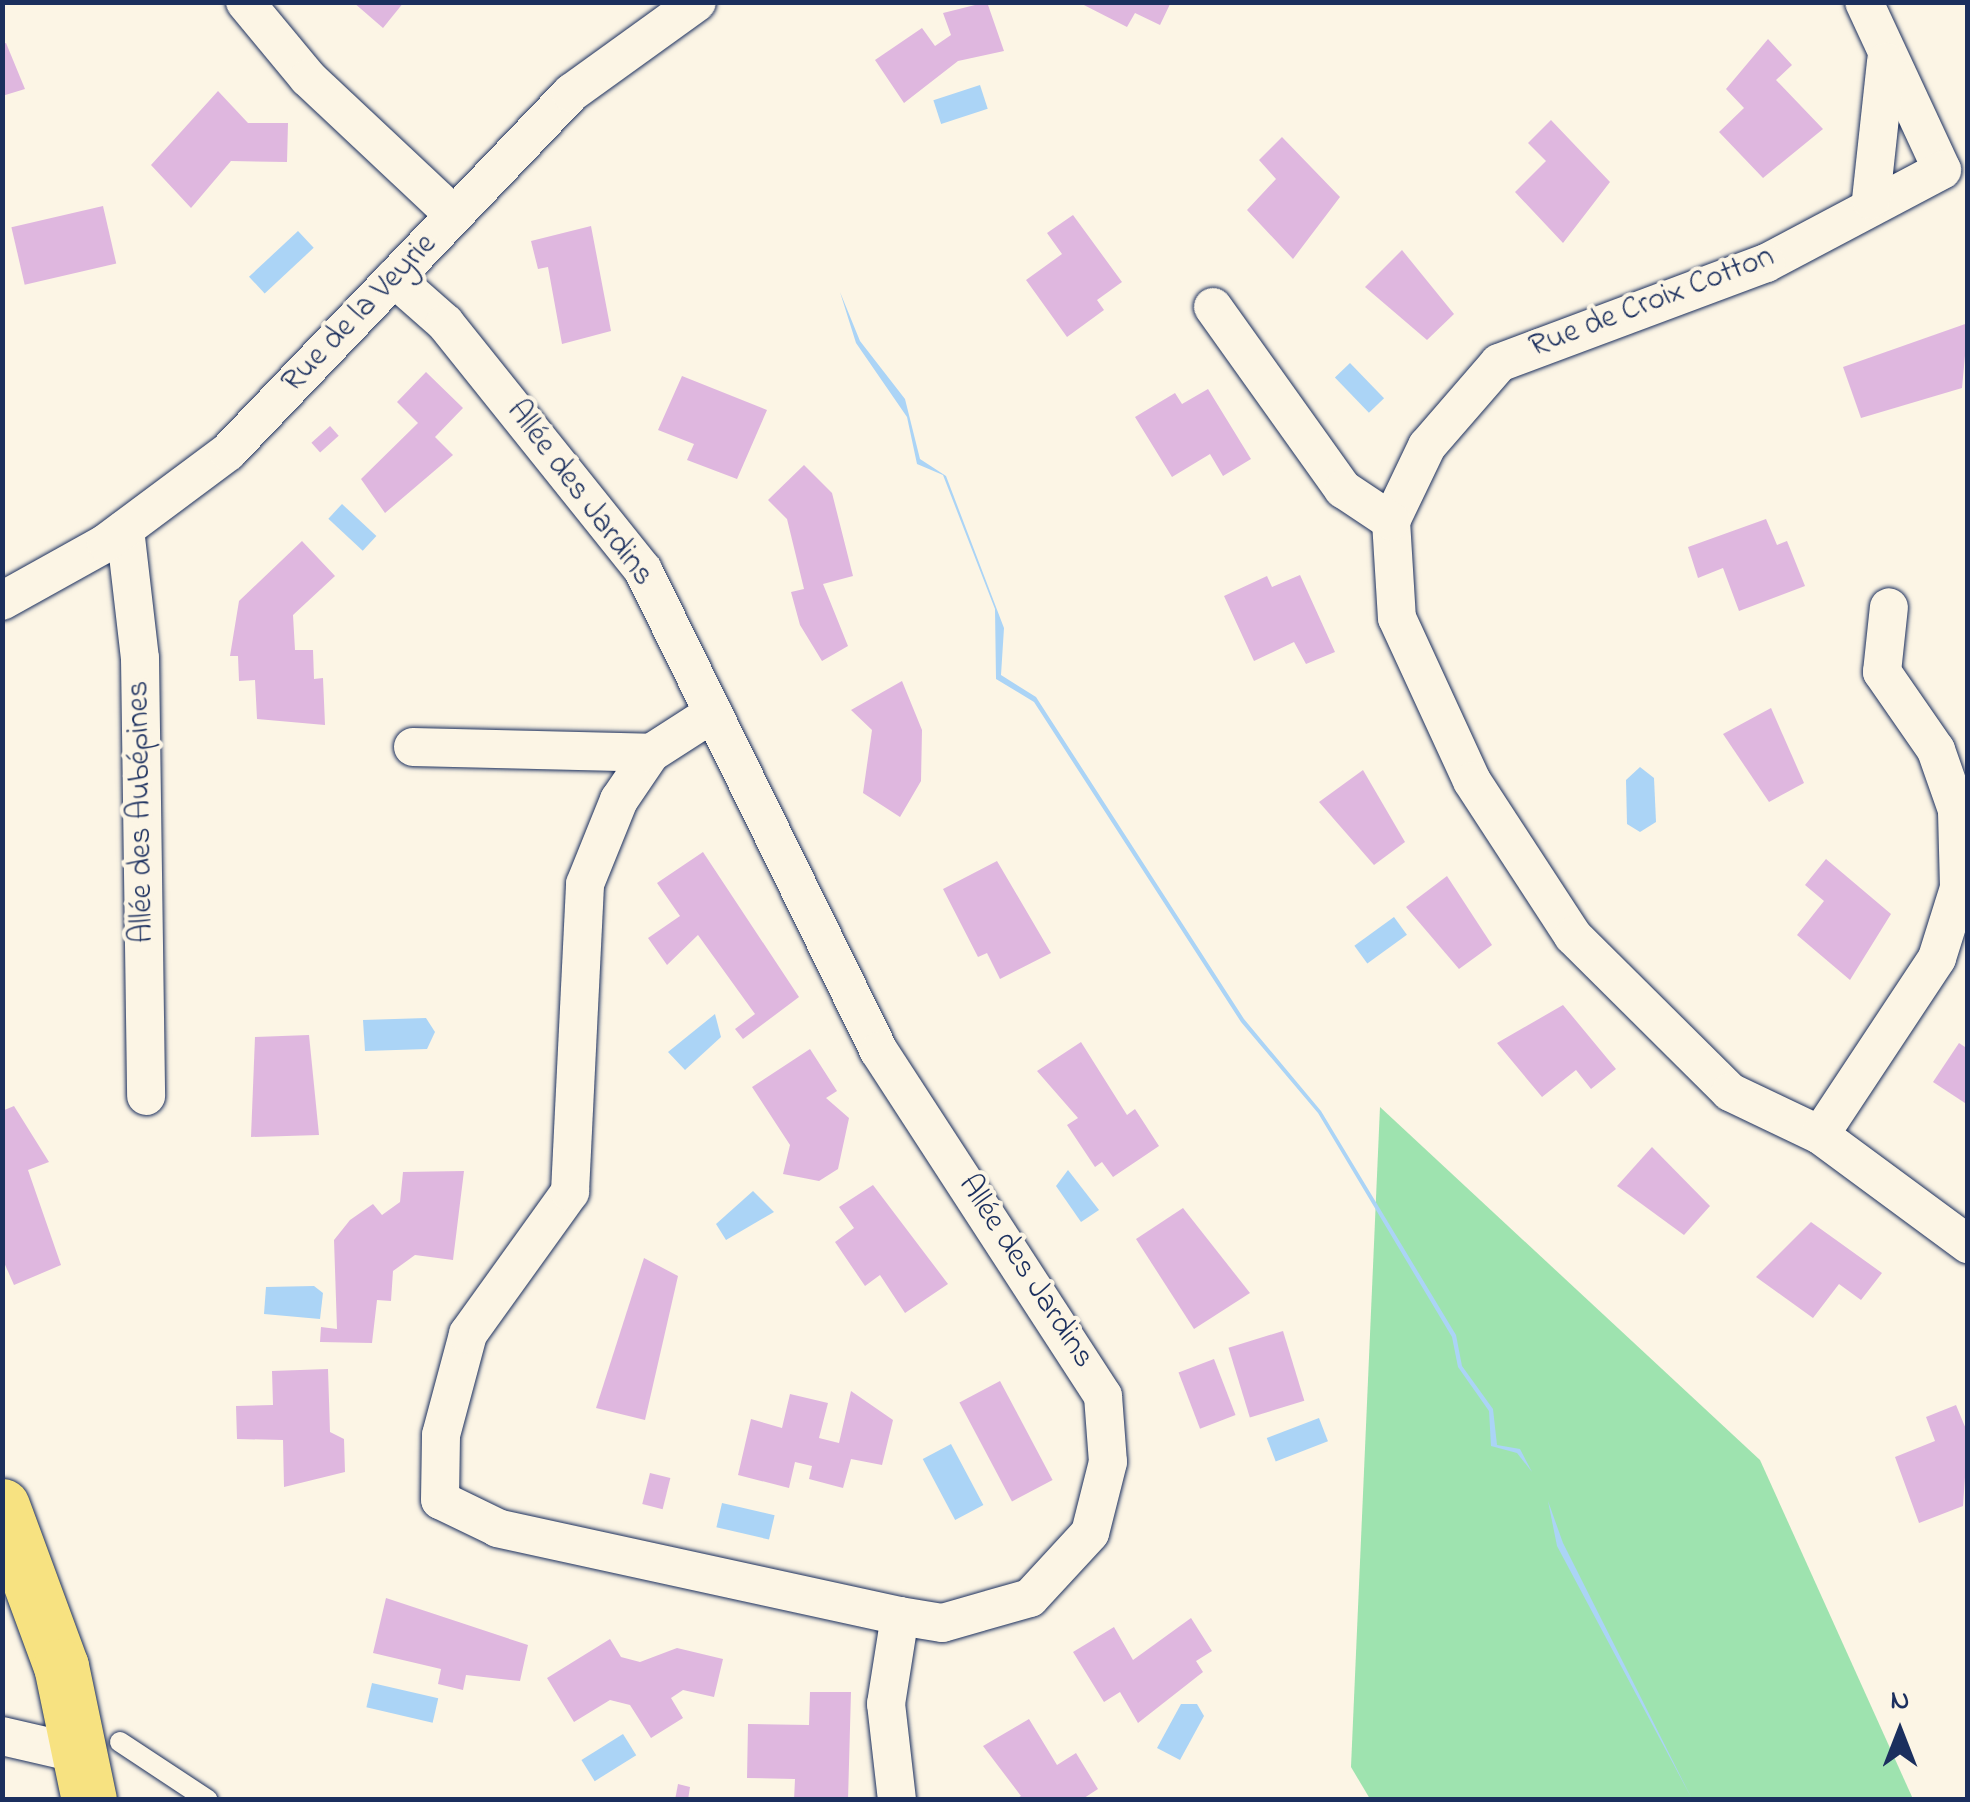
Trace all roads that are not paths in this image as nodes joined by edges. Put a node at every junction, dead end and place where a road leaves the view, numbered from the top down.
1 (244, 2) edge
2 (697, 2) edge
3 (1864, 2) edge
4 (1886, 62) junction
5 (1955, 172) edge
6 (1871, 200) junction
7 (454, 215) junction
8 (394, 278) junction
9 (1213, 307) dead end
10 (1391, 521) junction
11 (124, 529) junction
12 (2, 600) edge
13 (1889, 608) dead end
14 (712, 713) junction
15 (413, 747) dead end
16 (651, 753) junction
17 (146, 1096) dead end
18 (1820, 1135) junction
19 (1968, 1244) edge
20 (2, 1506) edge
21 (900, 1616) junction
22 (2, 1736) edge
23 (96, 1765) edge
24 (208, 1800) edge
25 (898, 1800) edge

1 - 7 street
2 - 7 street, Rue de la Veyrie
3 - 4 street, Rue de Croix Cotton
4 - 5 street, Rue de Croix Cotton
4 - 6 street, Rue de Croix Cotton
5 - 6 street, Rue de Croix Cotton
6 - 10 street, Rue de Croix Cotton
7 - 8 street, Rue de la Veyrie
8 - 11 street, Rue de la Veyrie
8 - 14 street, Allée des Jardins
9 - 10 street
10 - 18 street
11 - 12 street, Rue de la Veyrie
11 - 17 street, Allée des Aubépines
13 - 18 street
14 - 16 street
14 - 21 street, Allée des Jardins
15 - 16 street
16 - 21 street, Allée des Jardins
18 - 19 street
20 - 23 main road
21 - 25 street
22 - 23 street
23 - 24 lane

